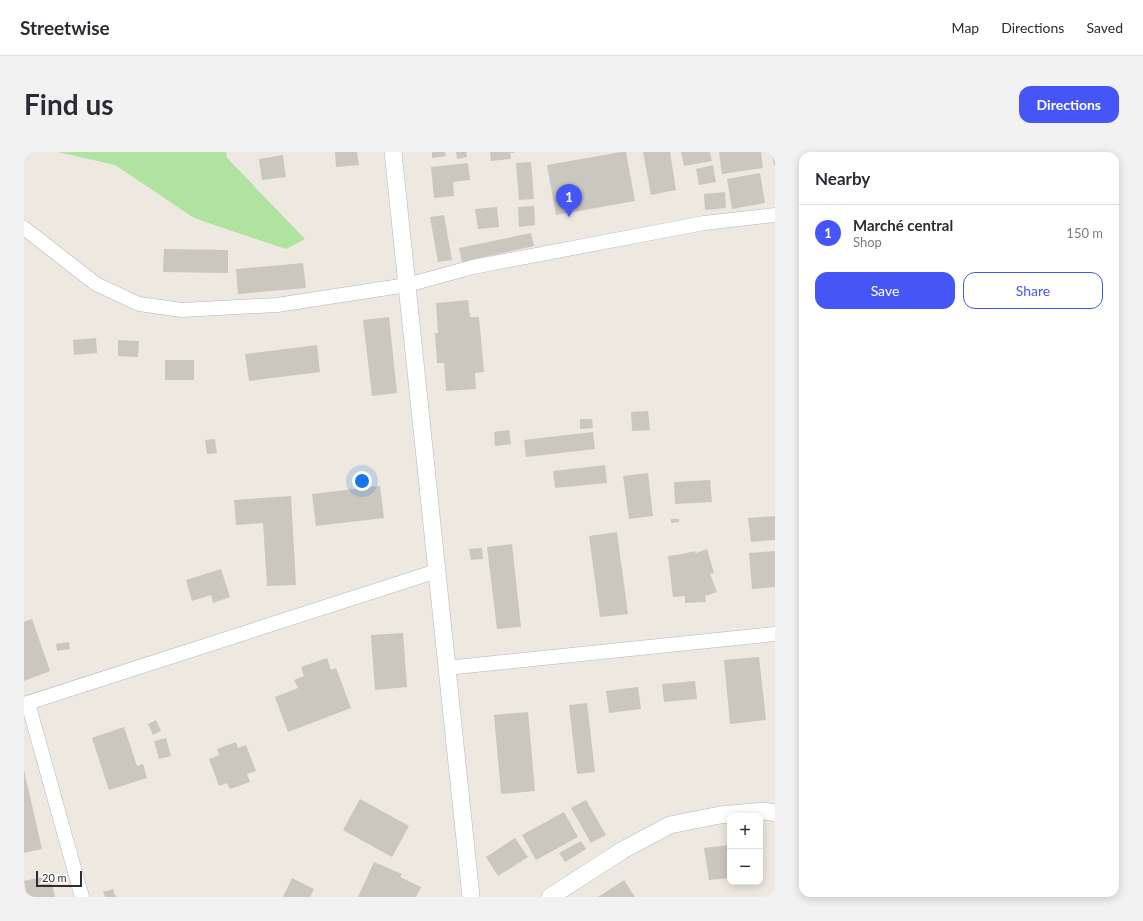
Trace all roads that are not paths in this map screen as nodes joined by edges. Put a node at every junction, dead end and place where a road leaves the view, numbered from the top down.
1 (392, 152) edge
2 (775, 215) edge
3 (24, 228) edge
4 (407, 285) junction
5 (437, 571) junction
6 (775, 634) edge
7 (446, 668) junction
8 (26, 703) edge
9 (775, 813) edge
10 (82, 897) edge
11 (471, 897) edge
12 (550, 897) edge

1 - 4 street
2 - 4 street
3 - 4 street
4 - 5 street
5 - 7 street
5 - 8 street
6 - 7 street
7 - 11 street
8 - 10 street
9 - 12 street

